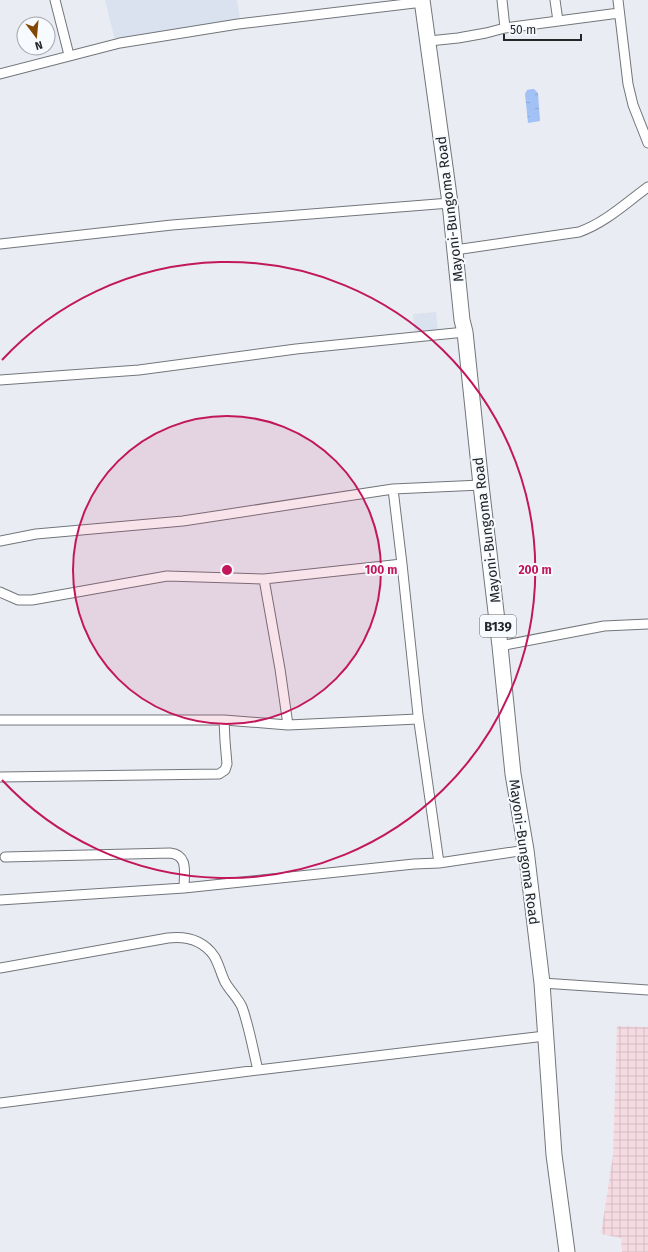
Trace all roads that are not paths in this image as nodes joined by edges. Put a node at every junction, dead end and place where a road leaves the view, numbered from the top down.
1 (55, 0) edge
2 (502, 0) edge
3 (555, 0) edge
4 (618, 0) edge
5 (422, 1) edge
6 (619, 13) junction
7 (558, 21) junction
8 (505, 28) junction
9 (429, 40) junction
10 (69, 55) junction
11 (0, 74) edge
12 (648, 143) edge
13 (648, 187) edge
14 (450, 203) junction
15 (0, 244) edge
16 (455, 250) junction
17 (465, 332) junction
18 (0, 380) edge
19 (481, 485) junction
20 (393, 489) junction
21 (0, 541) edge
22 (402, 564) junction
23 (264, 579) junction
24 (0, 592) edge
25 (648, 624) edge
26 (500, 646) junction
27 (418, 719) junction
28 (0, 720) edge
29 (224, 720) junction
30 (288, 725) junction
31 (0, 777) edge
32 (526, 850) junction
33 (5, 857) dead end
34 (439, 863) junction
35 (184, 888) junction
36 (0, 900) edge
37 (0, 968) edge
38 (542, 983) junction
39 (648, 990) edge
40 (545, 1036) junction
41 (258, 1070) junction
42 (0, 1103) edge
43 (567, 1252) edge

1 - 10 street
2 - 8 street
3 - 7 street
4 - 6 street
5 - 9 main road, Mayoni-Bungoma Road / B139
5 - 10 street
6 - 7 street
6 - 12 street
7 - 8 street
8 - 9 street
9 - 14 main road, Mayoni-Bungoma Road / B139
10 - 11 street
13 - 16 street
14 - 15 street
14 - 16 main road, Mayoni-Bungoma Road / B139
16 - 17 main road, Mayoni-Bungoma Road / B139
17 - 18 street
17 - 19 main road, Mayoni-Bungoma Road / B139
19 - 20 street
19 - 26 main road, Mayoni-Bungoma Road / B139
20 - 21 street
20 - 22 street
22 - 23 street
22 - 27 street
23 - 24 street
23 - 30 street
25 - 26 street
26 - 32 main road, Mayoni-Bungoma Road / B139
27 - 30 street
27 - 34 street
28 - 29 street
29 - 30 street
29 - 31 street
32 - 34 street
32 - 38 main road, Mayoni-Bungoma Road / B139
33 - 35 street
34 - 35 street
35 - 36 street
37 - 41 street
38 - 39 street
38 - 40 main road, Mayoni-Bungoma Road / B139
40 - 41 street
40 - 43 main road, Mayoni-Bungoma Road / B139
41 - 42 street

